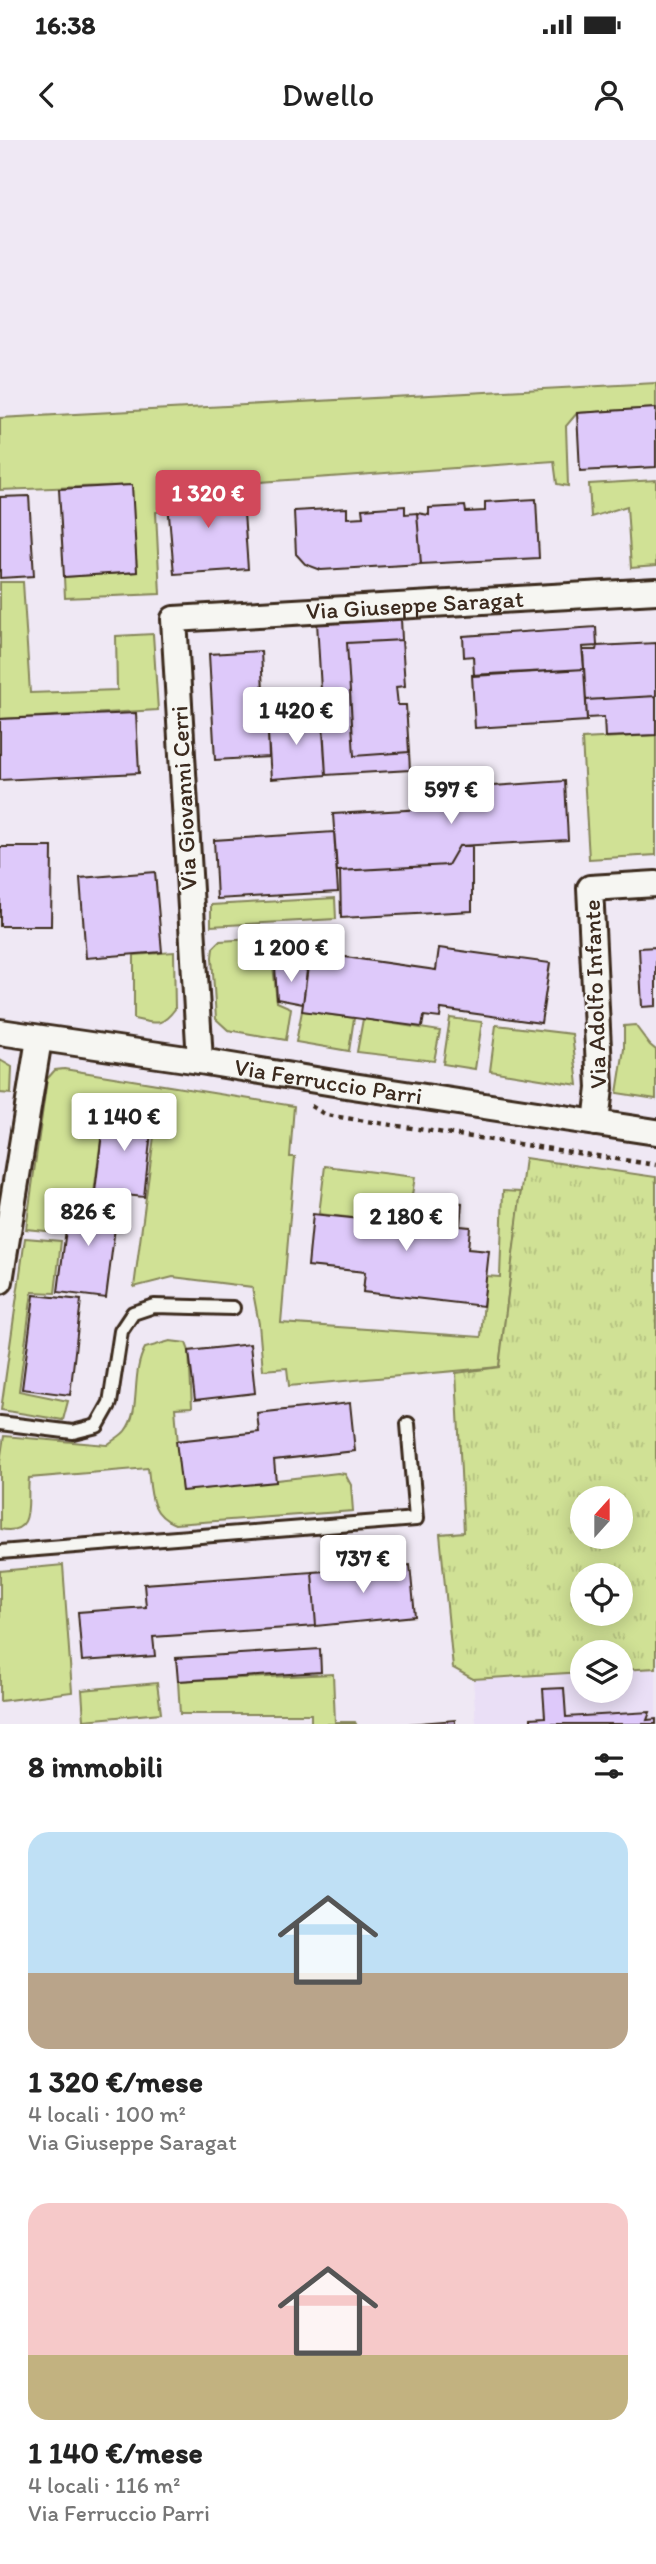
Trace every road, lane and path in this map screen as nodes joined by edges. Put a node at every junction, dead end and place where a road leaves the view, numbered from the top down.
1 (656, 591) edge
2 (174, 619) joint
3 (656, 884) edge
4 (0, 1032) edge
5 (39, 1039) junction
6 (200, 1060) junction
7 (596, 1123) junction
8 (656, 1132) edge
9 (0, 1281) edge
10 (233, 1308) dead end
11 (0, 1423) edge
12 (408, 1424) dead end
13 (0, 1552) edge

1 - 2 street, Via Giuseppe Saragat
2 - 6 street, Via Giovanni Cerri
3 - 7 street, Via Adolfo Infante
4 - 5 street, Via Ferruccio Parri
5 - 6 street, Via Ferruccio Parri
5 - 9 street
6 - 7 street, Via Ferruccio Parri
7 - 8 street, Via Ferruccio Parri
10 - 11 lane
12 - 13 lane

